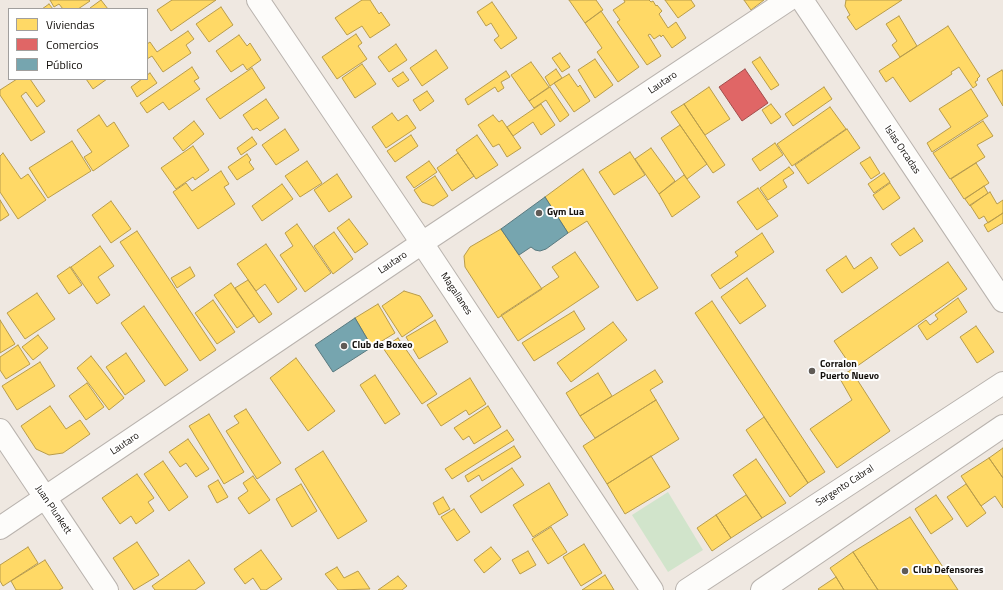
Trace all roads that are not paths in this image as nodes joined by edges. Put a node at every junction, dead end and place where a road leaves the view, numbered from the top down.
1 (258, 0) edge
2 (788, 0) edge
3 (802, 0) edge
4 (422, 244) junction
5 (1003, 301) edge
6 (1003, 383) edge
7 (1003, 426) edge
8 (0, 430) edge
9 (45, 497) junction
10 (0, 528) edge
11 (107, 590) edge
12 (652, 590) edge
13 (688, 590) edge
14 (762, 590) edge

1 - 4 street, Magallanes
2 - 4 street, Lautaro
3 - 5 street, Islas Orcadas
4 - 9 street, Lautaro
4 - 12 street, Magallanes
6 - 13 street, Sargento Cabral
7 - 14 street
8 - 9 street, Juan Plunkett
9 - 10 street, Lautaro
9 - 11 street, Juan Plunkett

